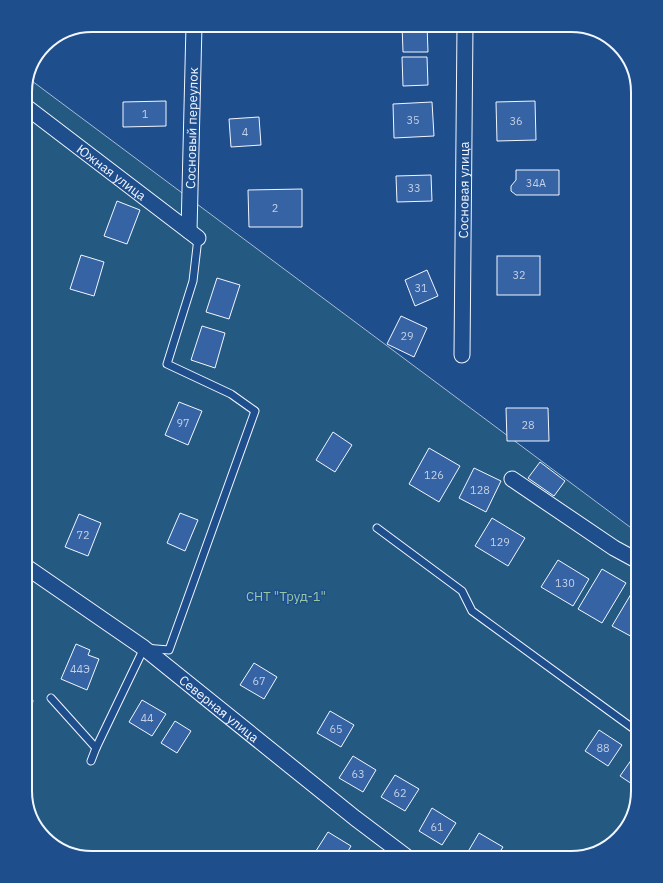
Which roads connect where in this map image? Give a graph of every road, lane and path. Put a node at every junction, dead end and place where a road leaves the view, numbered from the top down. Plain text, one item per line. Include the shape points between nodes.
1 (194, 32) edge
2 (465, 32) edge
3 (32, 111) edge
4 (194, 235) junction
5 (462, 355) dead end
6 (512, 479) dead end
7 (377, 528) dead end
8 (631, 557) edge
9 (32, 571) edge
10 (144, 648) junction
11 (51, 698) dead end
12 (631, 727) edge
13 (96, 748) junction
14 (91, 761) dead end
15 (399, 851) edge

1 - 4 street, Сосновый переулок
2 - 5 street, Сосновая улица
3 - 4 street, Южная улица
4 - 10 lane via 193,281 167,364 231,394 255,410 169,650
6 - 8 street
7 - 12 lane via 462,591 472,611
9 - 10 street, Северная улица
10 - 13 lane
10 - 15 street, Северная улица
11 - 13 lane
13 - 14 lane

